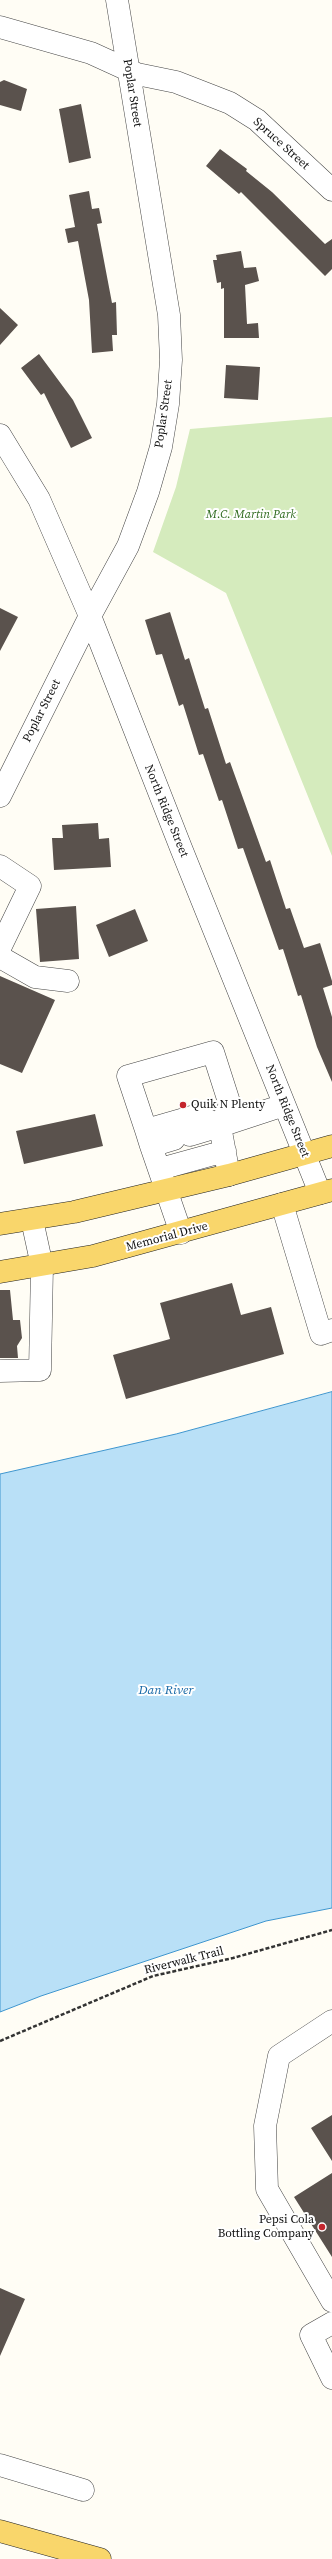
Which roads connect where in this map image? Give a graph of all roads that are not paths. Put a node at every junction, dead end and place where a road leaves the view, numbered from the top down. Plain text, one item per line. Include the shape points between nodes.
1 (118, 0) edge
2 (0, 27) edge
3 (128, 70) junction
4 (332, 190) edge
5 (0, 435) edge
6 (90, 616) junction
7 (0, 796) edge
8 (0, 866) edge
9 (0, 948) edge
10 (0, 957) edge
11 (68, 981) dead end
12 (284, 1105) junction
13 (220, 1126) junction
14 (148, 1138) junction
15 (332, 1146) edge
16 (225, 1151) junction
17 (304, 1155) junction
18 (160, 1169) junction
19 (230, 1175) junction
20 (168, 1190) junction
21 (326, 1191) edge
22 (282, 1204) junction
23 (32, 1220) junction
24 (0, 1224) edge
25 (181, 1233) junction
26 (42, 1266) junction
27 (0, 1272) edge
28 (304, 1280) junction
29 (332, 1314) edge
30 (332, 1330) edge
31 (0, 1371) edge
32 (332, 2021) edge
33 (332, 2301) edge
34 (332, 2323) edge
35 (332, 2378) edge
36 (0, 2465) edge
37 (83, 2490) dead end
38 (0, 2531) edge
39 (100, 2559) edge

1 - 3 street, Poplar Street
2 - 3 street, Spruce Street via 91,53
3 - 4 street, Spruce Street via 194,88 230,103 257,120
3 - 6 street, Poplar Street via 169,315 171,360 168,404 161,447 128,546
5 - 6 street, North Ridge Street via 39,499
6 - 7 street, Poplar Street
6 - 12 street, North Ridge Street
8 - 9 street via 30,886
10 - 11 street via 36,977
12 - 13 street
12 - 17 street, North Ridge Street
13 - 14 street via 182,1137
13 - 14 street via 198,1115
13 - 14 street via 230,1105 213,1052 128,1076
13 - 16 street
14 - 18 street
15 - 17 main road
16 - 18 street
16 - 19 street
17 - 19 main road
17 - 21 street, North Ridge Street
18 - 20 street
19 - 20 main road
20 - 23 main road
20 - 25 street
21 - 22 main road, Memorial Drive
22 - 25 main road, Memorial Drive
22 - 28 street
23 - 24 main road
23 - 26 street
25 - 26 main road, Memorial Drive via 93,1256
26 - 27 main road, Memorial Drive
26 - 31 street via 40,1370
28 - 29 street
28 - 30 street via 321,1334
32 - 33 street via 279,2056 266,2126 267,2189
34 - 35 street via 311,2335
36 - 37 street
38 - 39 main road

